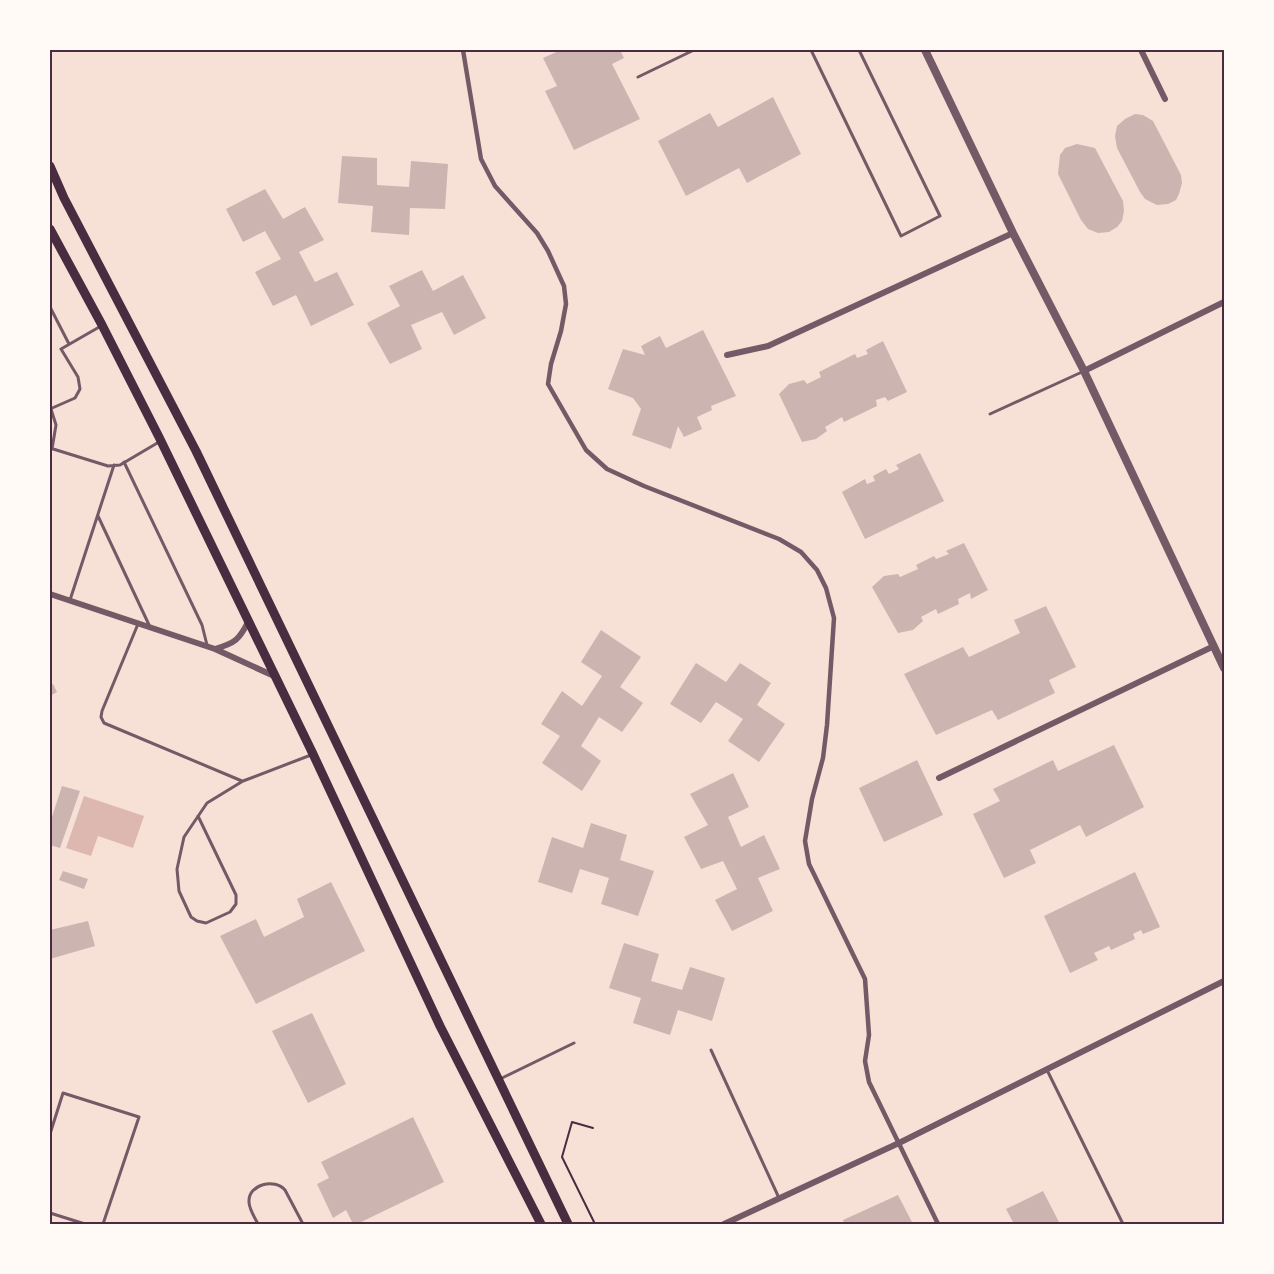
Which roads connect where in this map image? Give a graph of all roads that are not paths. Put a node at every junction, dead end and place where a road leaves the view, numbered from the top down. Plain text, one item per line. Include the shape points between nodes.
1 (463, 50) edge
2 (694, 50) edge
3 (811, 50) edge
4 (859, 50) edge
5 (925, 50) edge
6 (1141, 50) edge
7 (638, 77) dead end
8 (1165, 99) dead end
9 (50, 166) edge
10 (53, 182) edge
11 (50, 229) edge
12 (1013, 233) junction
13 (1224, 302) edge
14 (50, 307) edge
15 (102, 325) junction
16 (69, 344) junction
17 (727, 355) dead end
18 (1084, 371) junction
19 (50, 409) edge
20 (990, 414) dead end
21 (160, 441) junction
22 (51, 448) edge
23 (124, 462) junction
24 (114, 465) junction
25 (98, 516) junction
26 (50, 594) edge
27 (70, 601) junction
28 (248, 622) junction
29 (138, 624) junction
30 (151, 629) junction
31 (1214, 646) junction
32 (207, 647) junction
33 (215, 649) junction
34 (1224, 668) edge
35 (274, 676) junction
36 (313, 754) junction
37 (939, 778) dead end
38 (243, 781) junction
39 (198, 816) junction
40 (1224, 981) edge
41 (574, 1043) dead end
42 (711, 1050) dead end
43 (1047, 1070) junction
44 (499, 1080) junction
45 (50, 1134) edge
46 (899, 1143) junction
47 (779, 1199) junction
48 (50, 1213) edge
49 (85, 1224) edge
50 (103, 1224) edge
51 (258, 1224) edge
52 (303, 1224) edge
53 (541, 1224) edge
54 (567, 1224) edge
55 (724, 1224) edge
56 (938, 1224) edge
57 (1123, 1224) edge

1 - 46 street via 481,159 495,186 537,233 564,286 566,304 549,384 586,450 607,469 626,478 779,539 801,552 826,588 834,618 827,725 805,841 809,864 865,979 869,1035 865,1061 869,1082
2 - 7 lane
3 - 4 lane via 902,236 940,216
5 - 12 street
6 - 8 street
9 - 10 main road
10 - 44 main road via 196,451
11 - 15 main road
12 - 17 street via 768,346
12 - 18 street
13 - 18 street
14 - 16 lane
15 - 16 lane
15 - 21 main road
16 - 19 lane via 61,349 78,377 80,389 75,398
18 - 20 lane
18 - 31 street
19 - 22 lane via 56,425
21 - 23 lane
21 - 28 main road
22 - 24 lane via 91,462
23 - 24 lane
23 - 32 lane via 202,625
24 - 25 lane
25 - 27 lane
25 - 30 lane
26 - 27 street
27 - 29 street
28 - 33 street via 241,636
28 - 35 main road
29 - 30 street
29 - 38 lane via 102,711 104,723
30 - 32 street
31 - 34 street
31 - 37 street
32 - 33 street
33 - 35 street
35 - 36 main road
36 - 38 lane
36 - 53 main road via 440,1026
38 - 39 lane via 207,803
39 - 39 lane via 184,837 177,869 179,891 191,916 206,923 230,912 236,895
40 - 43 street
41 - 44 lane
42 - 47 lane
43 - 46 street
43 - 57 lane
44 - 54 main road
45 - 50 lane via 63,1093 139,1117
46 - 47 street
46 - 56 street
47 - 55 street
48 - 49 lane
51 - 52 lane via 249,1198 263,1184 273,1183 285,1190

